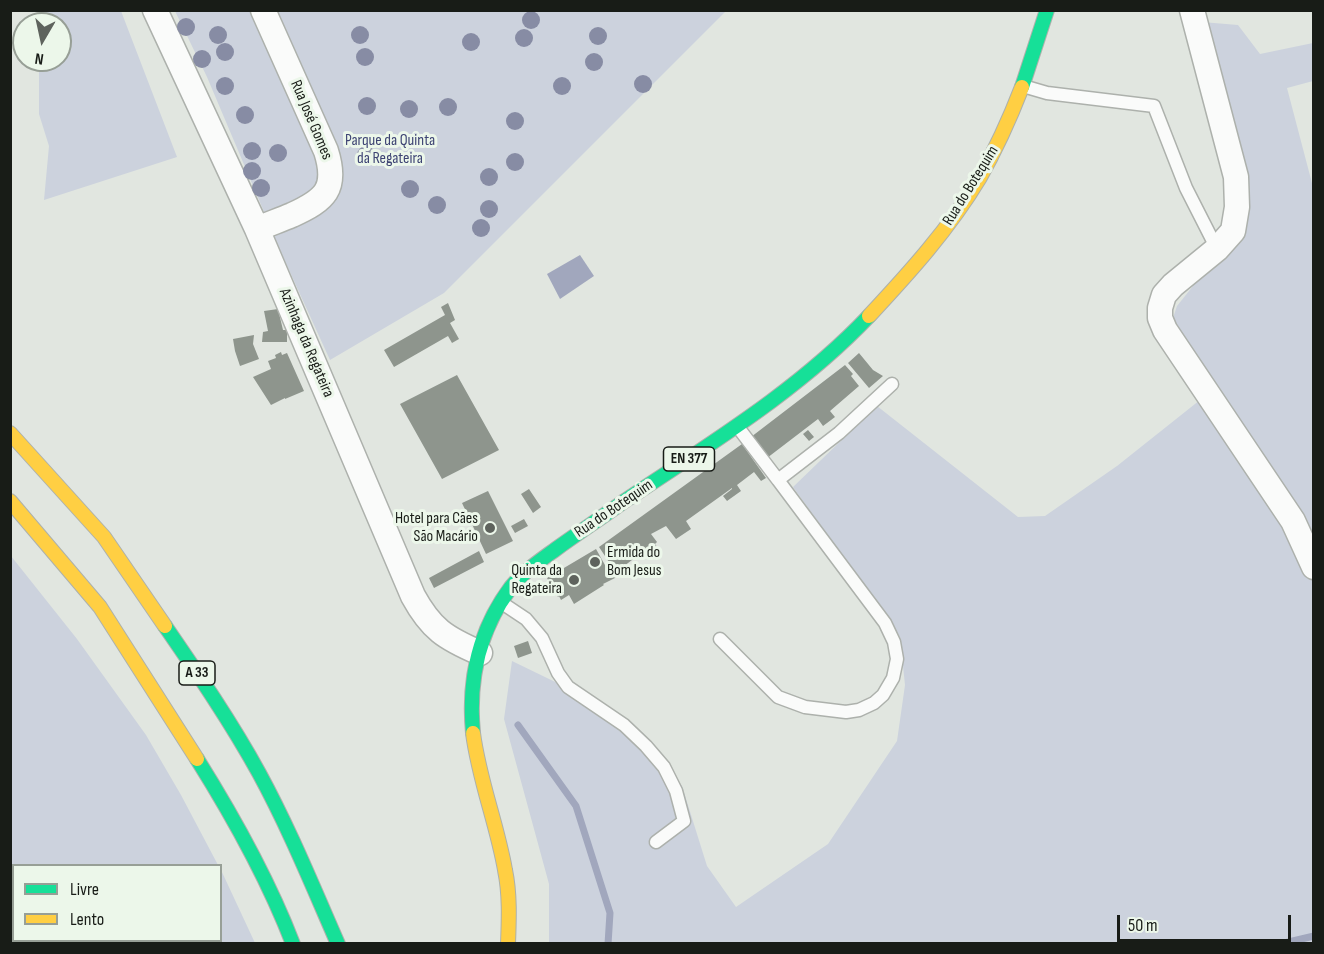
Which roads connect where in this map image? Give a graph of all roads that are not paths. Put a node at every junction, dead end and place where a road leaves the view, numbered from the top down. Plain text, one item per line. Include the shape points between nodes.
1 (155, 10) edge
2 (263, 10) edge
3 (1047, 10) edge
4 (1192, 10) edge
5 (1023, 86) junction
6 (257, 229) junction
7 (1216, 249) junction
8 (892, 384) dead end
9 (736, 425) junction
10 (10, 433) edge
11 (778, 480) junction
12 (10, 501) edge
13 (1314, 567) edge
14 (501, 602) junction
15 (720, 639) dead end
16 (480, 653) junction
17 (656, 842) dead end
18 (292, 944) edge
19 (338, 944) edge
20 (508, 944) edge

1 - 6 street, Azinhaga da Regateira
2 - 6 street, Rua José Gomes via 331,166 330,184 323,197 312,206
3 - 5 main road, Rua do Botequim / EN 377
4 - 7 street via 1236,177 1233,231
5 - 7 lane via 1047,93 1154,106 1186,188
5 - 9 main road, Rua do Botequim / EN 377 via 983,171 933,243 840,346
6 - 16 street, Azinhaga da Regateira via 412,596 437,630
7 - 13 street via 1164,295 1160,318 1293,521
8 - 11 lane via 839,433
9 - 11 lane
9 - 14 main road, Rua do Botequim / EN 377 via 544,558 525,573
10 - 19 main road, A 33 via 104,537 212,695 259,774
11 - 15 lane via 885,623 897,659 893,678 883,695 859,710 805,707 778,697
12 - 18 main road, A 33 via 100,607 187,742 243,837
14 - 16 main road, Rua do Botequim / EN 377
14 - 17 lane via 526,619 542,638 568,687 624,725 663,767 676,791 684,821
16 - 20 main road, Rua do Botequim / EN 377 via 473,680 471,720 508,887

